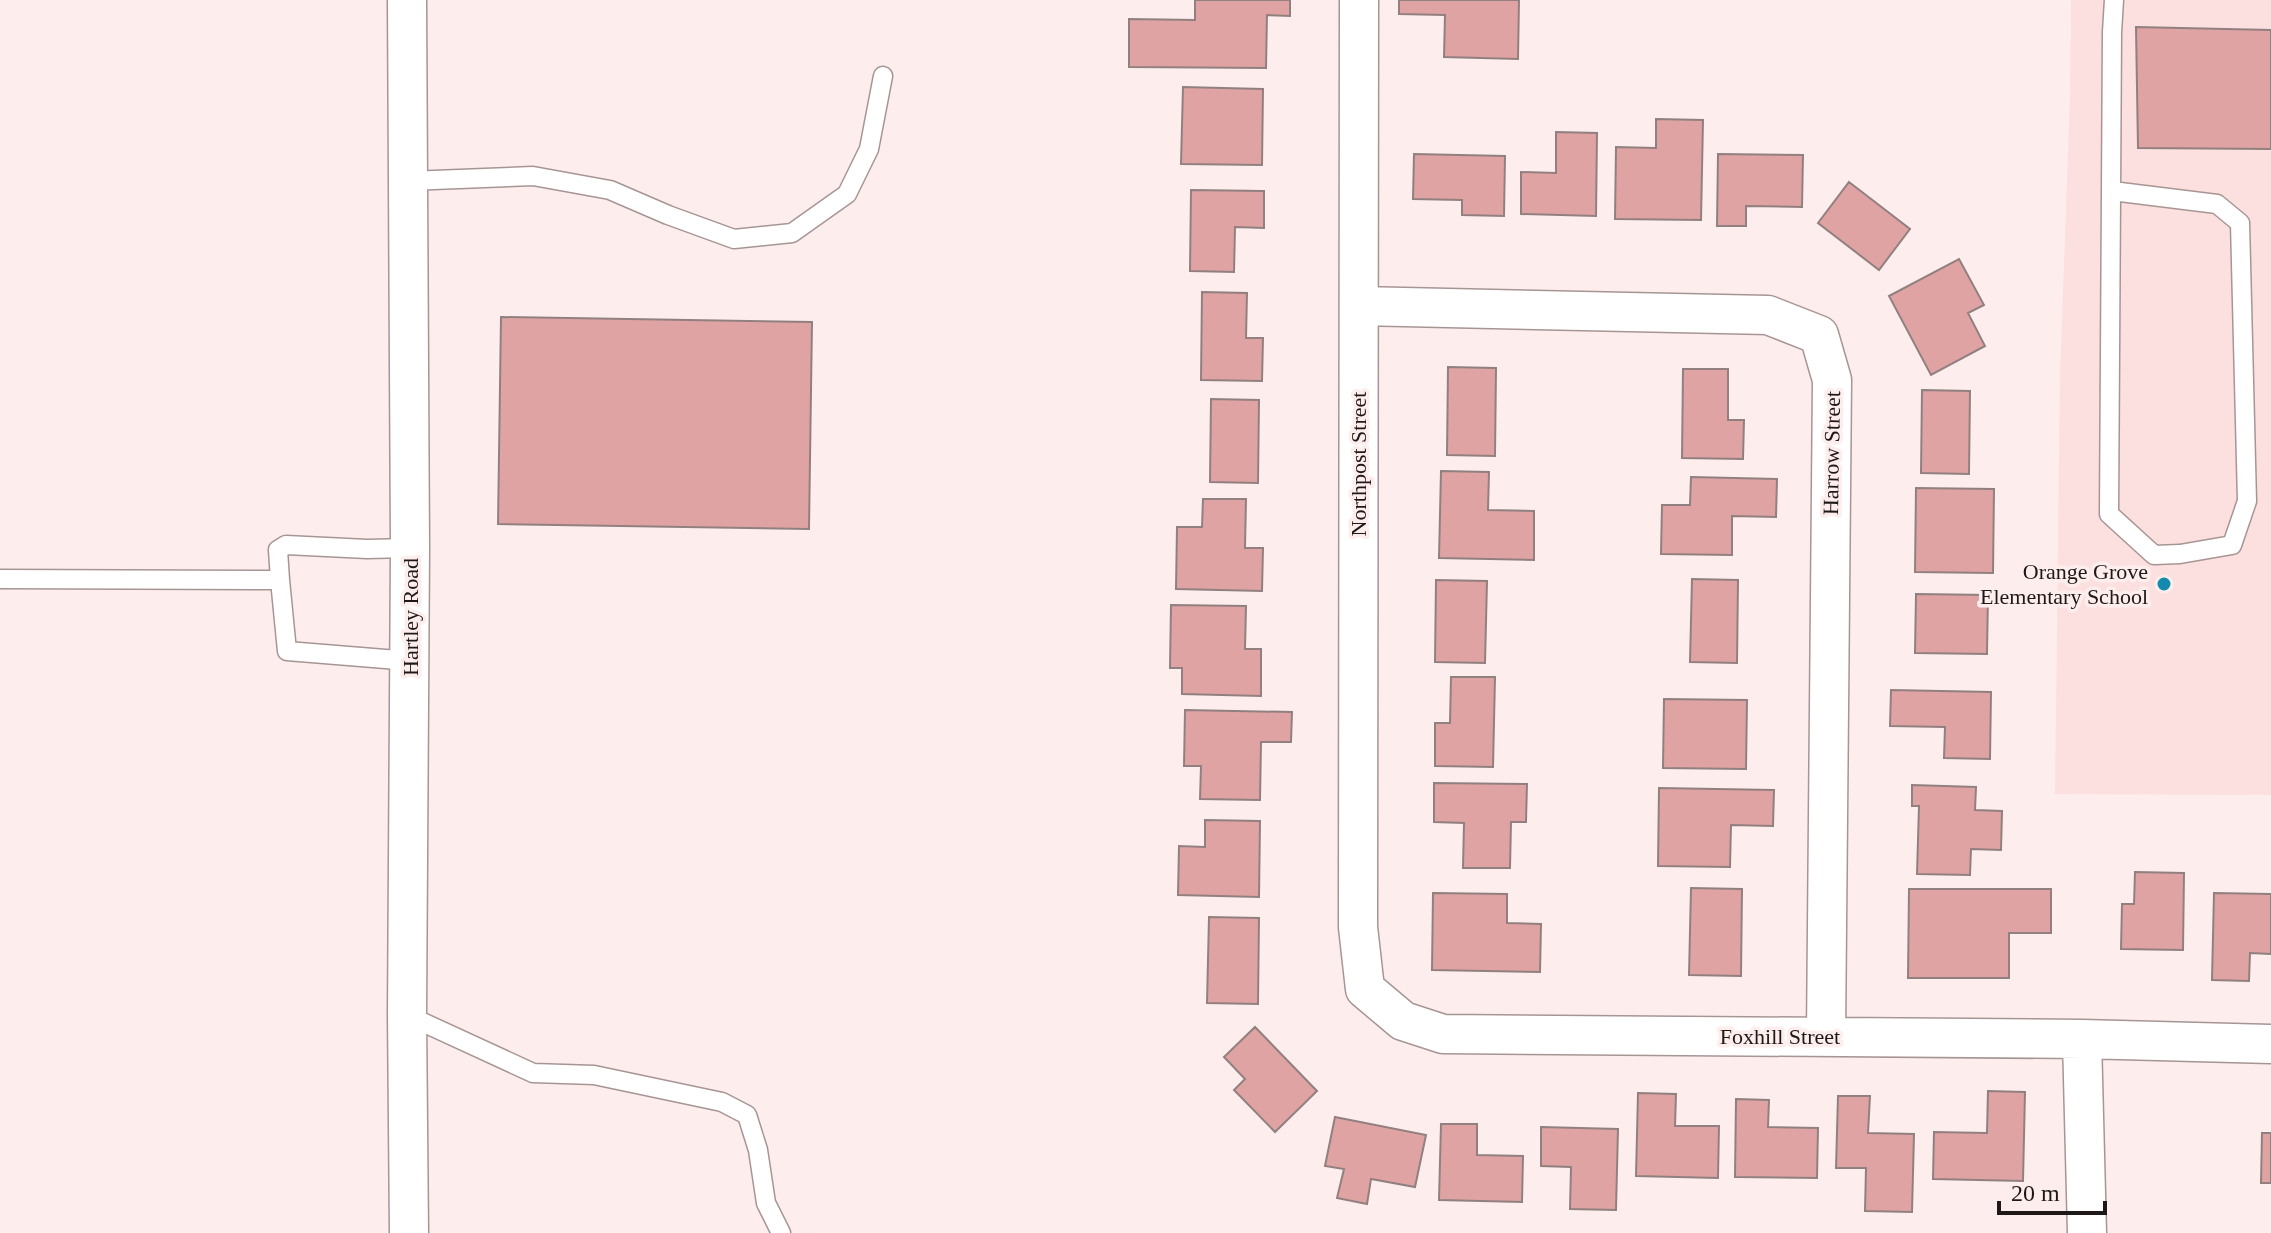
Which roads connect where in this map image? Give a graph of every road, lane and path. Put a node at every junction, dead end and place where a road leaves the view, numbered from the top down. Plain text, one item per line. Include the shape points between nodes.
1 (407, 0) edge
2 (1359, 0) edge
3 (2114, 0) edge
4 (883, 76) dead end
5 (408, 181) junction
6 (2112, 191) junction
7 (1359, 306) junction
8 (410, 548) junction
9 (0, 579) edge
10 (280, 580) junction
11 (410, 661) junction
12 (1358, 927) joint
13 (407, 1015) junction
14 (1826, 1036) junction
15 (2082, 1039) junction
16 (2271, 1044) edge
17 (409, 1233) edge
18 (781, 1233) edge
19 (2087, 1233) edge

1 - 5 street, Hartley Road
2 - 7 street, Northpost Street
3 - 6 lane
4 - 5 lane via 869,149 847,194 792,233 734,239 610,190 533,176
5 - 8 street, Hartley Road
6 - 6 lane via 2109,514 2154,555 2232,545 2247,501 2240,223 2217,204
7 - 12 street, Northpost Street
7 - 14 street, Harrow Street via 1768,315 1819,335 1832,380
8 - 10 lane via 286,545 278,550
8 - 11 street, Hartley Road
9 - 10 lane
10 - 11 lane via 287,651
11 - 13 street, Hartley Road
12 - 14 street, Foxhill Street via 1365,989 1403,1021 1443,1034
13 - 17 street, Hartley Road
13 - 18 lane via 533,1073 594,1075 722,1102 747,1115 766,1203
14 - 15 street, Foxhill Street
15 - 16 street, Foxhill Street
15 - 19 street

